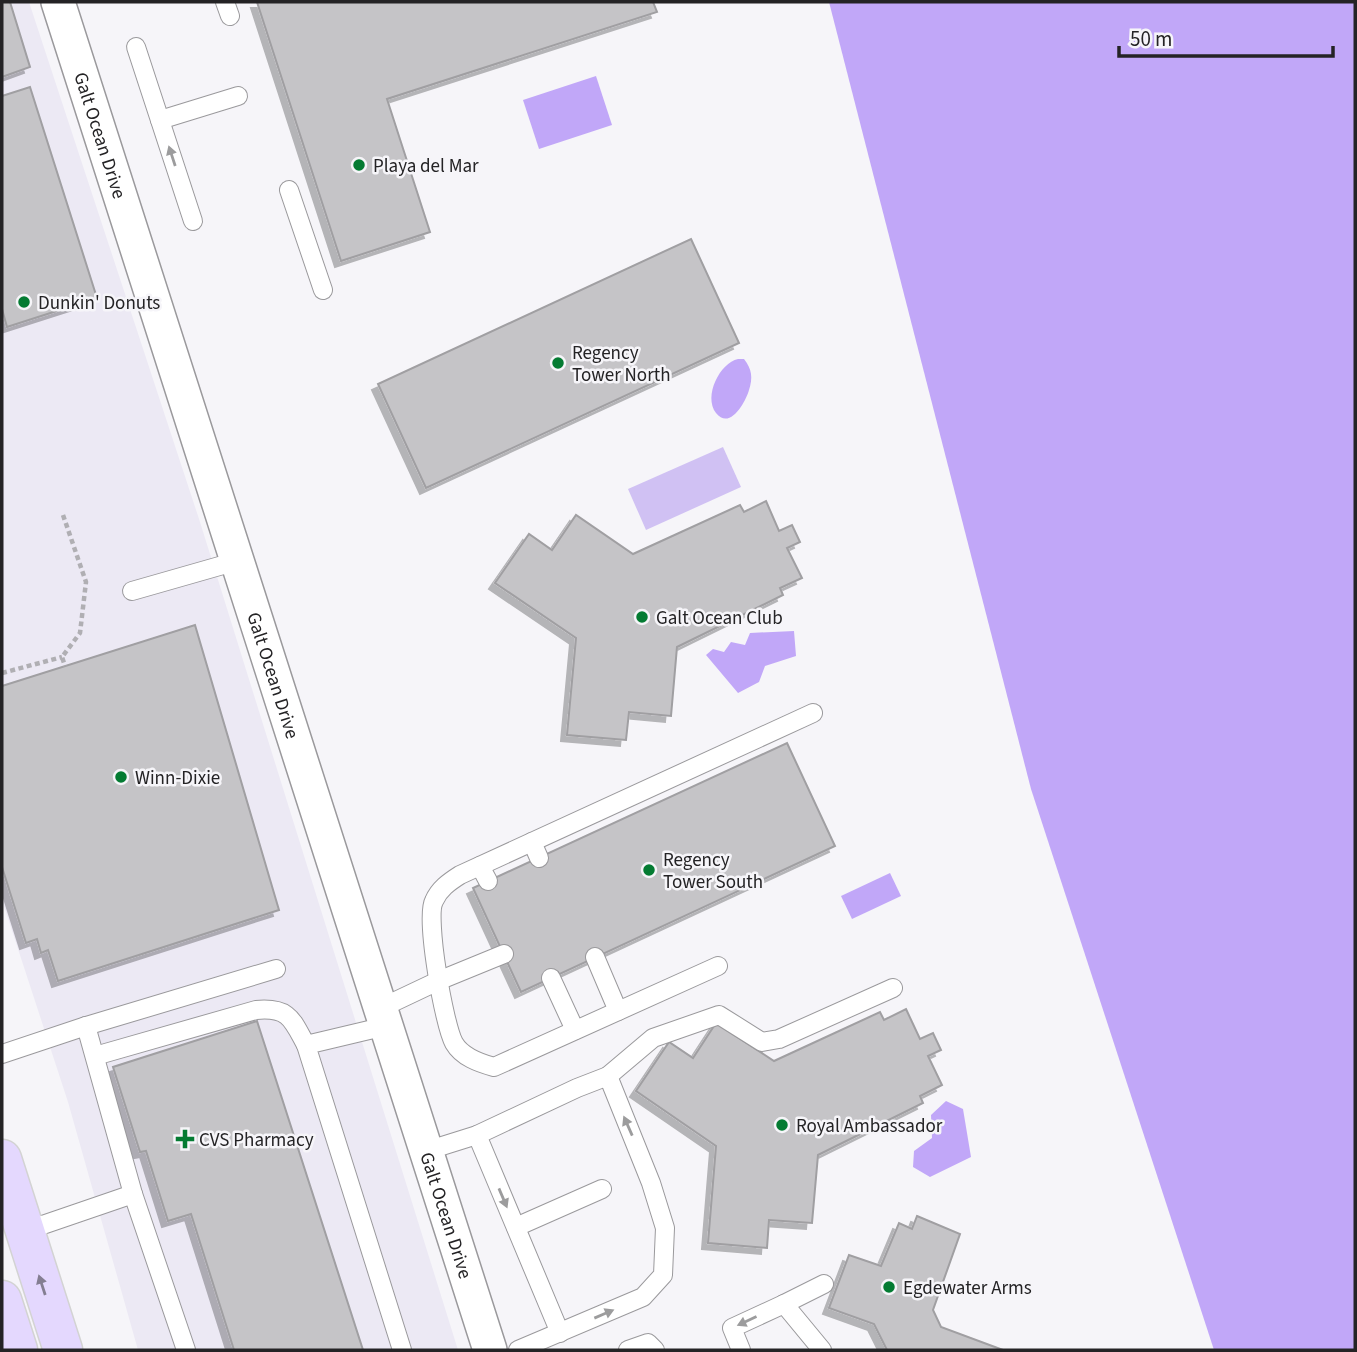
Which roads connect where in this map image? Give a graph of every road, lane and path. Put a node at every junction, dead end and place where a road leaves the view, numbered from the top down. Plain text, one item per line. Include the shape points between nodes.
1 (58, 2) edge
2 (136, 47) dead end
3 (238, 96) dead end
4 (160, 120) junction
5 (289, 190) dead end
6 (193, 221) dead end
7 (323, 290) dead end
8 (63, 514) dead end
9 (237, 561) junction
10 (132, 592) dead end
11 (62, 657) junction
12 (65, 666) dead end
13 (2, 673) edge
14 (813, 713) dead end
15 (504, 954) dead end
16 (595, 957) dead end
17 (718, 966) dead end
18 (276, 969) dead end
19 (551, 978) dead end
20 (438, 981) junction
21 (893, 988) dead end
22 (618, 1011) junction
23 (383, 1017) junction
24 (86, 1026) junction
25 (575, 1030) junction
26 (306, 1045) junction
27 (2, 1054) edge
28 (95, 1056) junction
29 (608, 1076) junction
30 (477, 1135) junction
31 (426, 1151) junction
32 (2, 1159) edge
33 (603, 1189) dead end
34 (134, 1194) junction
35 (516, 1227) junction
36 (25, 1231) junction
37 (824, 1284) dead end
38 (784, 1304) junction
39 (561, 1333) junction
40 (63, 1350) edge
41 (186, 1350) edge
42 (402, 1350) edge
43 (490, 1350) edge
44 (519, 1350) edge
45 (628, 1350) edge
46 (655, 1350) edge
47 (741, 1350) edge
48 (822, 1350) edge

1 - 9 street, Galt Ocean Drive
2 - 4 lane
3 - 4 lane
6 -> 4 lane
5 - 7 lane
8 - 11 path via 86,582 80,633
9 - 10 lane
9 - 23 street, Galt Ocean Drive
11 - 12 path
11 - 13 path
14 - 20 lane via 535,850 484,873 460,875 442,888 432,903
15 - 20 lane
16 - 22 lane
17 - 22 lane
18 - 24 lane
19 - 25 lane
20 - 23 lane
20 - 25 lane via 454,1043 474,1062 494,1067
21 - 29 lane via 779,1039 762,1041 719,1015 653,1038
22 - 25 lane
23 - 26 lane
23 - 31 street, Galt Ocean Drive
24 - 27 lane
24 - 28 lane
26 - 28 lane via 291,1019 273,1008
26 - 42 lane
28 - 34 lane
29 - 30 lane
39 -> 29 lane via 643,1297 663,1275 665,1228
30 - 31 lane
30 -> 35 lane
31 - 43 street, Galt Ocean Drive
32 - 36 main road
33 - 35 lane
34 - 36 lane
34 - 41 lane
35 - 39 lane
40 -> 36 main road
37 - 38 lane
38 -> 47 lane via 732,1328
38 - 48 lane
39 - 44 lane
45 - 46 lane via 648,1343

